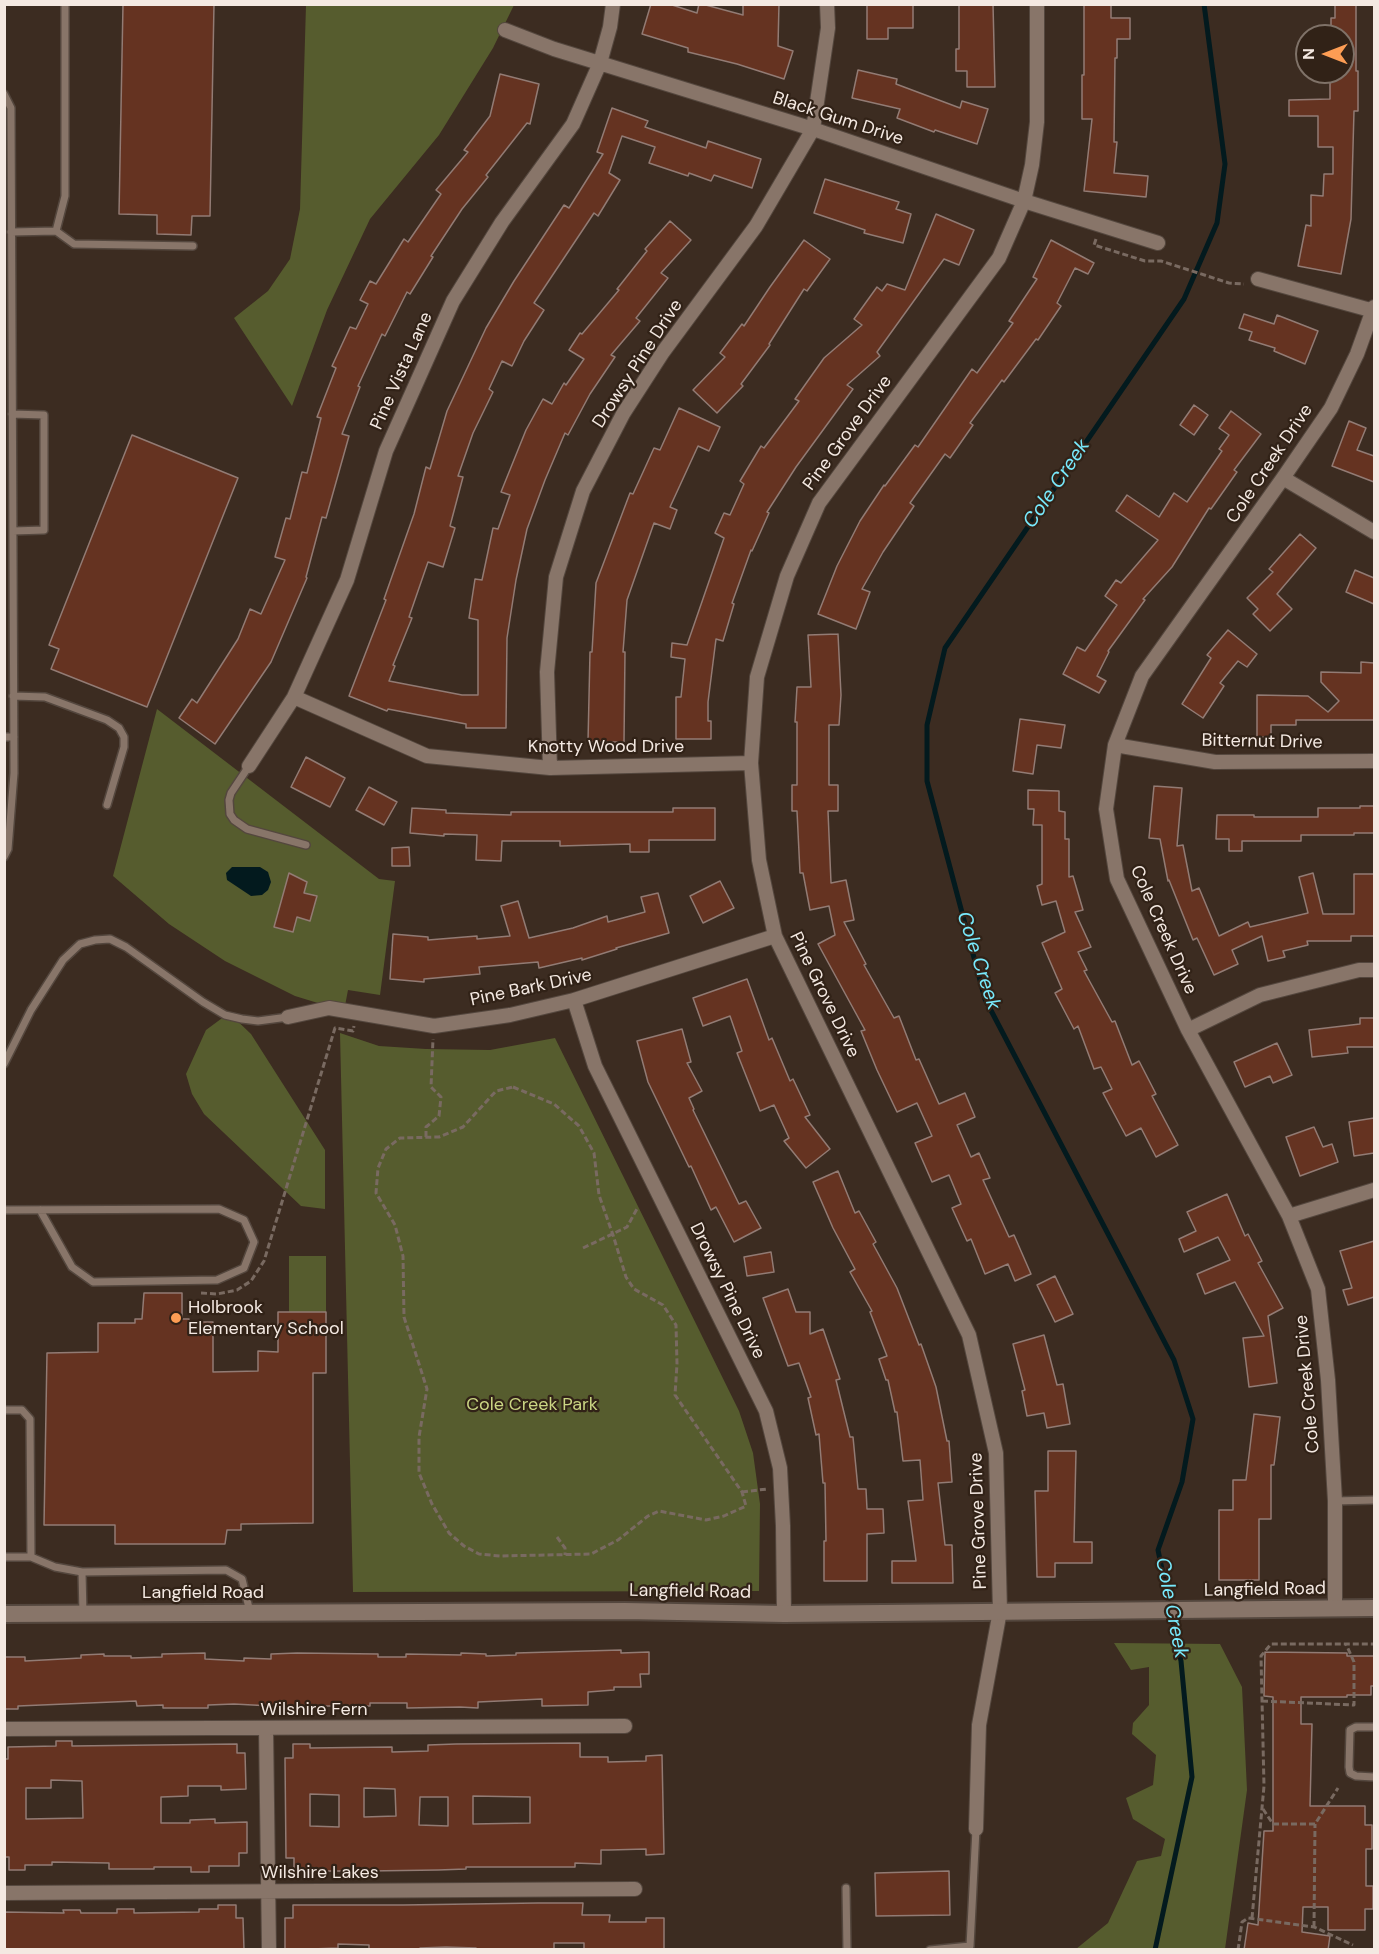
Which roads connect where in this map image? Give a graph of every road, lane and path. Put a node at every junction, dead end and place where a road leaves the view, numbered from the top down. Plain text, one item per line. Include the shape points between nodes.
1 (66, 4) edge
2 (613, 4) edge
3 (827, 4) edge
4 (1037, 4) edge
5 (506, 30) dead end
6 (600, 63) junction
7 (4, 94) edge
8 (813, 129) junction
9 (1024, 201) junction
10 (1101, 226) junction
11 (56, 231) junction
12 (11, 232) junction
13 (1158, 243) dead end
14 (193, 246) dead end
15 (1258, 279) dead end
16 (1229, 283) dead end
17 (1374, 310) edge
18 (12, 414) junction
19 (1283, 478) junction
20 (10, 526) edge
21 (1374, 532) edge
22 (4, 585) edge
23 (13, 585) junction
24 (13, 696) junction
25 (294, 697) junction
26 (4, 737) edge
27 (14, 737) junction
28 (1115, 745) junction
29 (1374, 761) edge
30 (751, 763) junction
31 (249, 766) joint
32 (550, 768) junction
33 (107, 805) dead end
34 (306, 845) dead end
35 (4, 857) edge
36 (775, 936) junction
37 (1374, 970) edge
38 (574, 1000) junction
39 (356, 1013) junction
40 (288, 1017) joint
41 (434, 1026) junction
42 (1188, 1030) junction
43 (4, 1064) edge
44 (426, 1137) junction
45 (1374, 1190) edge
46 (638, 1207) dead end
47 (4, 1210) edge
48 (40, 1210) junction
49 (1289, 1216) junction
50 (613, 1235) junction
51 (583, 1248) dead end
52 (194, 1293) dead end
53 (4, 1410) edge
54 (781, 1488) junction
55 (742, 1492) junction
56 (1335, 1500) junction
57 (1374, 1500) edge
58 (557, 1537) dead end
59 (566, 1555) junction
60 (4, 1557) edge
61 (32, 1557) junction
62 (82, 1572) junction
63 (1335, 1608) junction
64 (1374, 1608) edge
65 (1000, 1611) junction
66 (250, 1613) junction
67 (4, 1614) edge
68 (83, 1614) junction
69 (784, 1614) junction
70 (1346, 1644) junction
71 (1374, 1644) edge
72 (1262, 1701) junction
73 (625, 1726) dead end
74 (1374, 1727) edge
75 (266, 1728) junction
76 (4, 1730) edge
77 (1374, 1777) edge
78 (1338, 1788) dead end
79 (1262, 1808) junction
80 (1315, 1824) junction
81 (976, 1829) joint
82 (846, 1888) dead end
83 (635, 1889) dead end
84 (269, 1891) junction
85 (4, 1893) edge
86 (1252, 1918) junction
87 (1314, 1927) junction
88 (1353, 1946) dead end
89 (970, 1948) edge
90 (269, 1950) edge
91 (847, 1950) edge
92 (930, 1950) edge
93 (1238, 1950) edge

1 - 11 lane via 65,196
2 - 6 street, Pine Vista Lane
3 - 8 street, Drowsy Pine Drive via 828,28
4 - 9 street, Pine Grove Drive via 1037,122
5 - 6 street, Black Gum Drive
6 - 8 street, Black Gum Drive
6 - 25 street, Pine Vista Lane via 573,124 502,222 453,301 386,451 347,580
7 - 12 lane via 11,108
8 - 9 street, Black Gum Drive
8 - 32 street, Drowsy Pine Drive via 756,226 663,352 623,414 583,491 556,577 547,672
9 - 10 street, Black Gum Drive
9 - 30 street, Pine Grove Drive via 999,258 819,502 787,576 757,677
10 - 13 street, Black Gum Drive
10 - 16 path via 1094,244
11 - 12 lane
11 - 14 lane via 74,244
12 - 18 lane
15 - 17 street
17 - 19 street, Cole Creek Drive via 1330,408
18 - 20 lane
18 - 20 lane via 44,415 44,530
19 - 21 street
19 - 28 street, Cole Creek Drive via 1142,676
20 - 23 lane
22 - 23 lane
23 - 24 lane
24 - 27 lane
24 - 33 lane via 45,697 119,728 124,747
25 - 31 street, Pine Vista Lane
25 - 32 street, Knotty Wood Drive via 427,756
26 - 27 lane
27 - 35 lane via 9,838
28 - 29 street, Bitternut Drive via 1215,762
28 - 42 street, Cole Creek Drive via 1106,809 1117,879
30 - 32 street, Knotty Wood Drive
30 - 36 street, Pine Grove Drive via 759,860
31 - 34 lane via 229,800 234,820 247,829
36 - 38 street, Pine Bark Drive
36 - 65 street, Pine Grove Drive via 969,1335 996,1453
37 - 42 street via 1359,970 1260,995
38 - 41 street, Pine Bark Drive via 510,1015
38 - 54 street, Drowsy Pine Drive via 595,1066 766,1411
39 - 40 street, Pine Bark Drive via 329,1008
39 - 41 street, Pine Bark Drive
39 - 52 path via 353,1032 335,1028 264,1261 251,1281 237,1290
40 - 43 lane via 258,1020 225,1015 126,947 110,939 95,940 80,944 63,960
41 - 44 path via 431,1087 441,1097 439,1116 426,1127
42 - 49 street, Cole Creek Drive
44 - 50 path via 439,1137 463,1127 496,1091 513,1087 554,1104 579,1126 594,1154 599,1195
44 - 59 path via 400,1138 386,1149 378,1168 376,1193 395,1225 401,1246 404,1317 427,1389 419,1437 419,1473 437,1514 449,1533 464,1546 479,1554 500,1556
45 - 49 street
46 - 50 path via 627,1227
47 - 48 lane
48 - 48 lane via 219,1209 244,1220 254,1242 244,1268 217,1280 93,1282 72,1267
49 - 56 street, Cole Creek Drive via 1318,1289
50 - 51 path
50 - 55 path via 626,1277 634,1289 663,1305 675,1325 675,1395
53 - 61 lane via 22,1410 30,1419
54 - 55 path
54 - 69 street, Drowsy Pine Drive
55 - 59 path via 746,1506 724,1516 706,1520 659,1511 591,1554
56 - 57 lane
56 - 63 street, Cole Creek Drive
58 - 59 path
60 - 61 lane
61 - 62 lane
62 - 66 lane via 226,1570 242,1579
62 - 68 lane
63 - 64 street, Langfield Road
63 - 65 street, Langfield Road
65 - 69 street, Langfield Road
65 - 81 street, Pine Grove Drive via 979,1725
66 - 68 street, Langfield Road
66 - 69 street, Langfield Road
67 - 68 street, Langfield Road
70 - 71 path
70 - 72 path via 1271,1644 1261,1656
70 - 72 path via 1354,1662 1354,1705
72 - 79 path
73 - 75 street, Wilshire Fern
74 - 77 lane via 1350,1730 1349,1767 1356,1776
75 - 76 street, Wilshire Fern
75 - 84 street
78 - 80 path
79 - 80 path via 1273,1824
79 - 86 path
80 - 87 path
81 - 89 lane
82 - 91 lane
83 - 84 street, Wilshire Lakes
84 - 85 street, Wilshire Lakes
84 - 90 street
86 - 87 path
86 - 93 path via 1242,1922
87 - 88 path
89 - 92 lane

